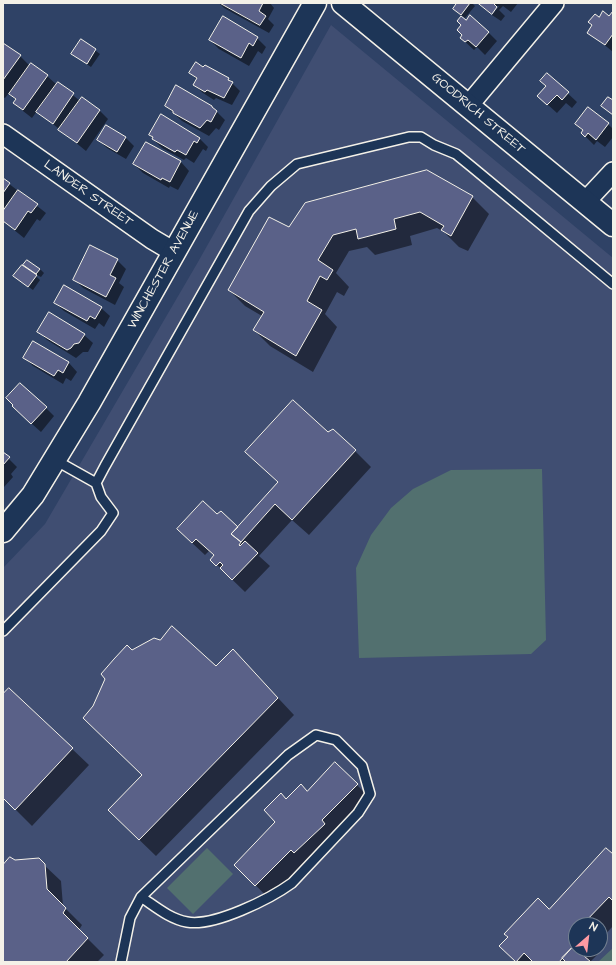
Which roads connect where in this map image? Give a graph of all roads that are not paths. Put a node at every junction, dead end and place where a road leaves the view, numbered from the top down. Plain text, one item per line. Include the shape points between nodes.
1 (315, 3) edge
2 (343, 3) edge
3 (554, 3) edge
4 (468, 106) junction
5 (3, 134) edge
6 (613, 172) edge
7 (585, 202) junction
8 (613, 225) edge
9 (174, 252) junction
10 (613, 284) edge
11 (55, 460) junction
12 (96, 483) junction
13 (4, 527) edge
14 (3, 631) edge
15 (142, 897) junction
16 (121, 962) edge

1 - 9 street, WINCHESTER AVENUE
2 - 4 street, GOODRICH STREET
3 - 4 street
4 - 7 street, GOODRICH STREET
5 - 9 street, LANDER STREET
6 - 7 street
7 - 8 street, GOODRICH STREET
9 - 11 street, WINCHESTER AVENUE
10 - 12 lane via 456,154 421,137 409,136 297,164 271,186 249,211
11 - 12 lane
11 - 13 street, WINCHESTER AVENUE via 33,495
12 - 14 lane via 101,497 113,513 101,531
15 - 15 lane via 288,755 316,735 336,740 362,766 370,794 358,813 292,883 280,892 238,911 199,922 176,918
15 - 16 lane via 130,918

